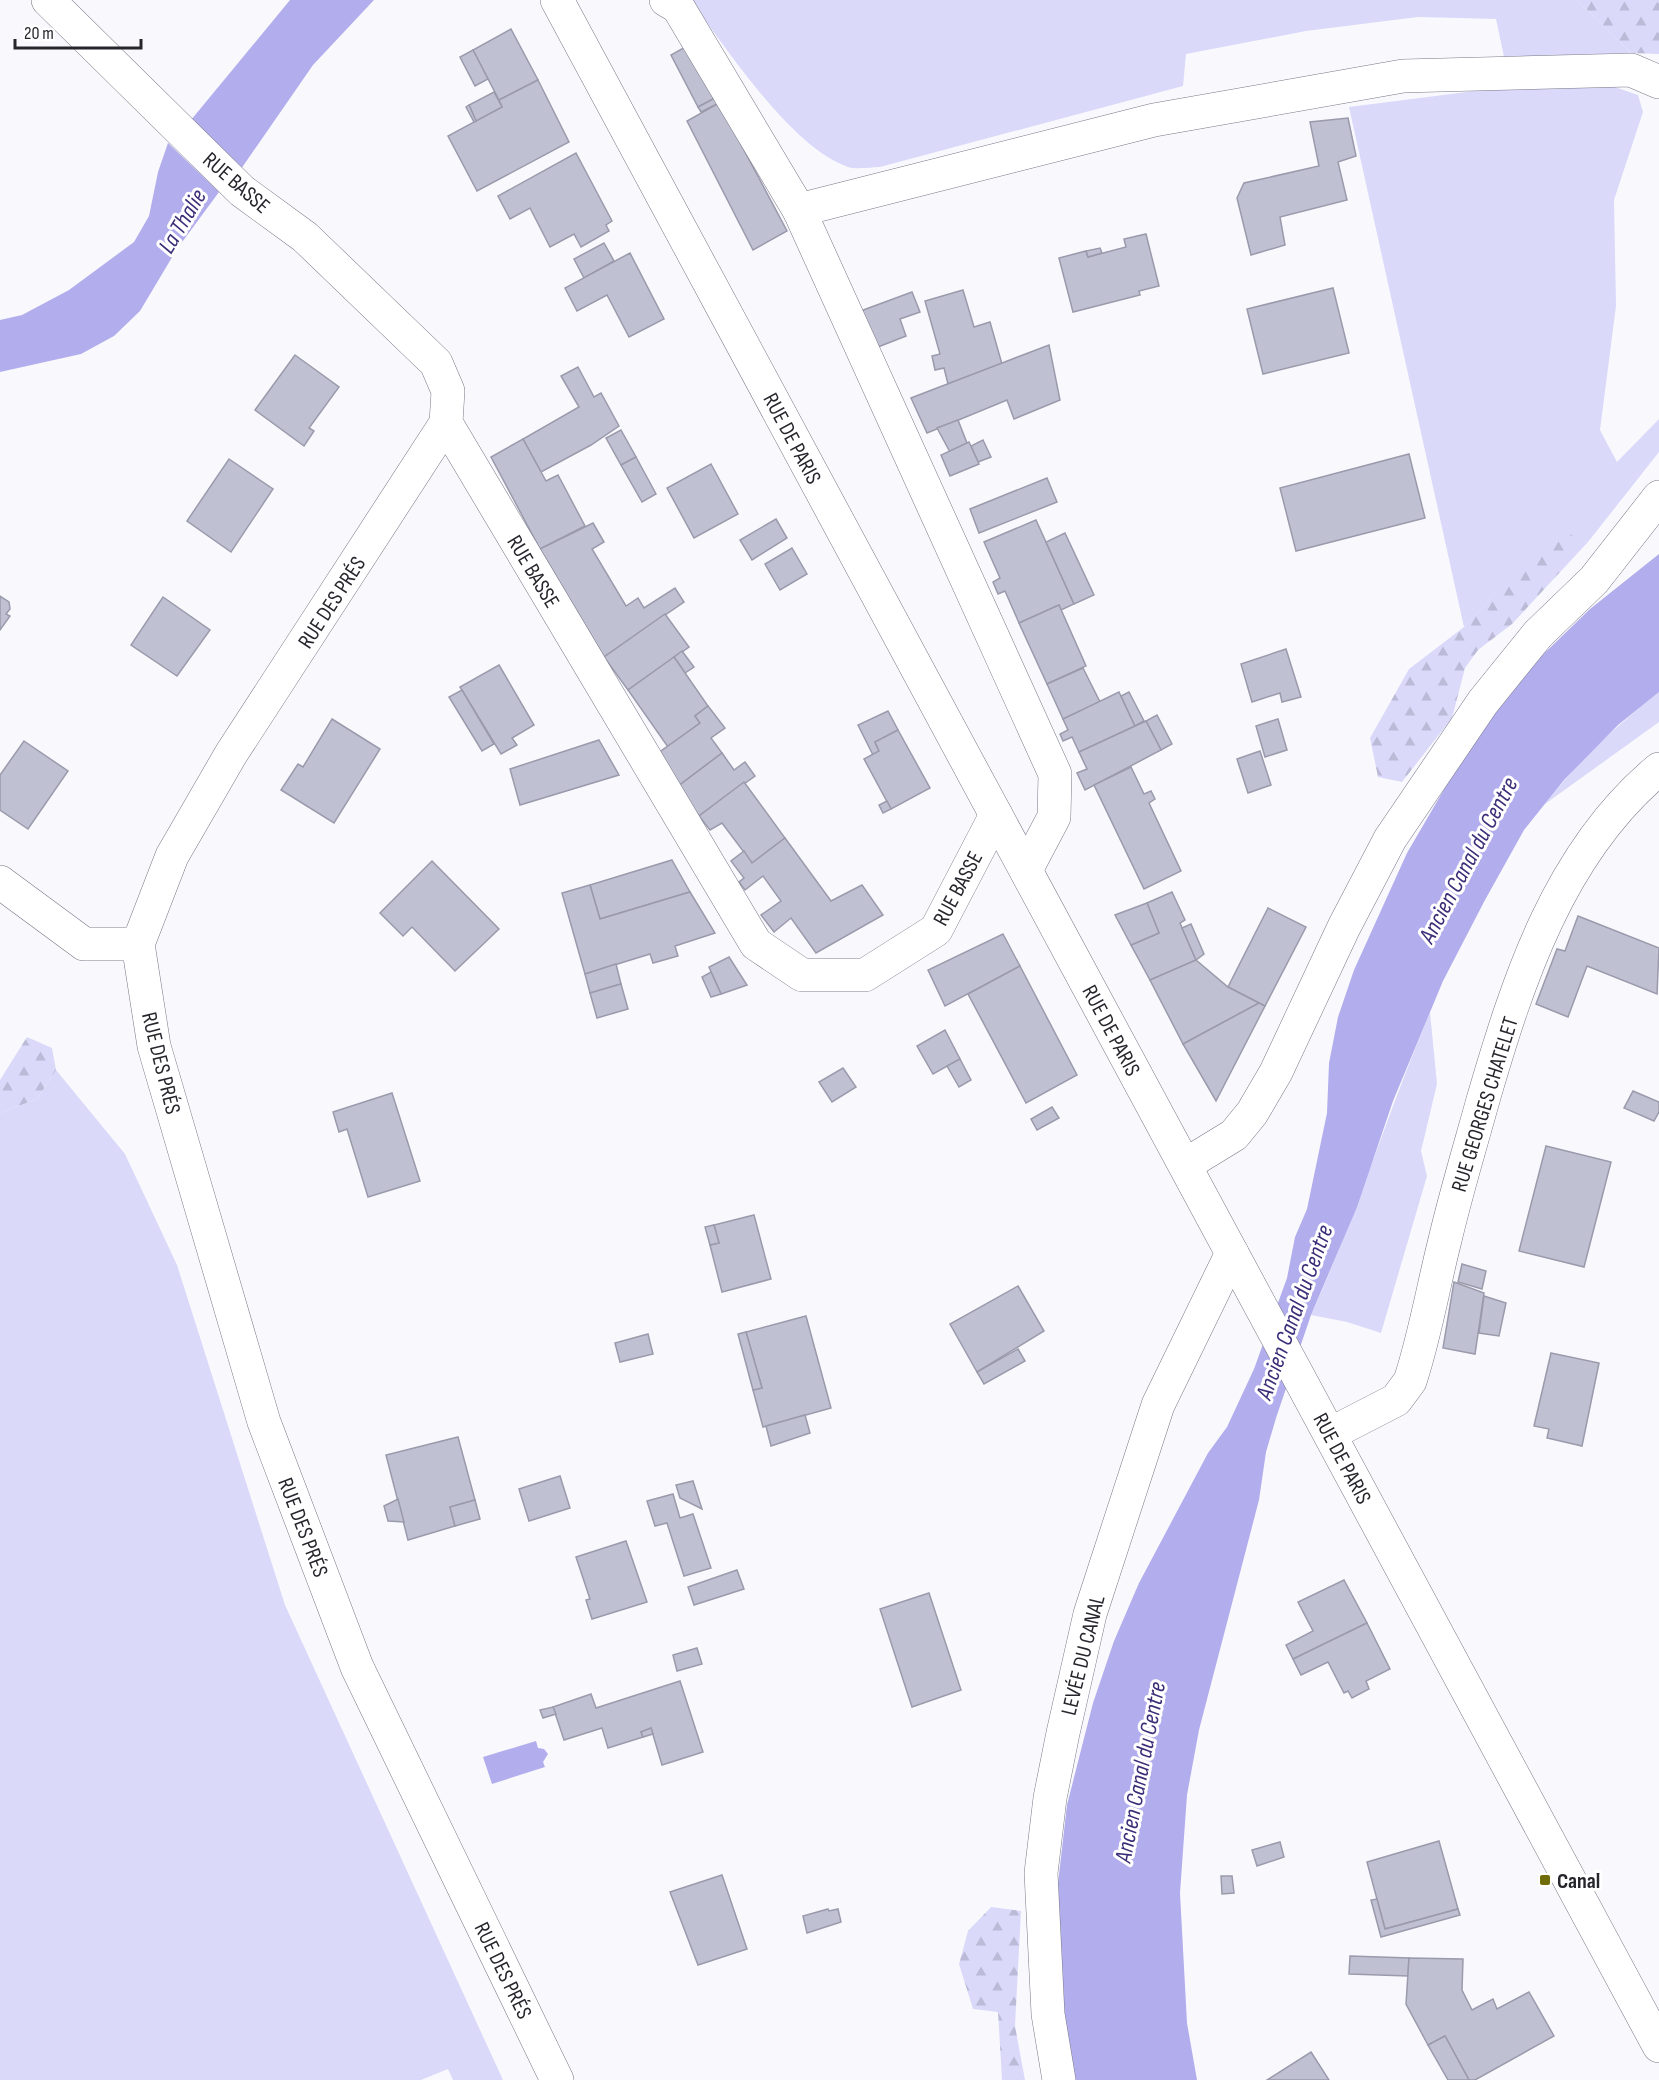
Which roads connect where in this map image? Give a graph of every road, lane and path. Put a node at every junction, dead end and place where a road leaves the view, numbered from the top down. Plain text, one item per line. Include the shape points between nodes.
1 (48, 0) edge
2 (666, 0) edge
3 (562, 2) edge
4 (1659, 82) edge
5 (799, 210) junction
6 (447, 423) junction
7 (1659, 497) edge
8 (1659, 769) edge
9 (996, 815) junction
10 (1026, 870) junction
11 (0, 882) edge
12 (138, 944) junction
13 (1185, 1165) junction
14 (1232, 1253) junction
15 (1327, 1428) junction
16 (1659, 2046) edge
17 (557, 2080) edge
18 (1059, 2080) edge

1 - 6 street, RUE BASSE via 242,191 305,237 436,363 448,391
2 - 5 street via 678,7
3 - 9 street, RUE DE PARIS
4 - 5 street via 1631,70 1403,76 1154,120
5 - 10 street via 1055,774 1054,817
6 - 9 street, RUE BASSE via 756,944 802,975 865,975 936,930
6 - 12 street, RUE DES PRÉS via 231,754 172,856
7 - 13 street via 1594,580 1538,634 1483,702 1390,839 1276,1072 1247,1118 1234,1135
8 - 15 street, RUE GEORGES CHATELET via 1587,846 1541,931 1474,1131 1410,1382 1396,1400
9 - 10 street, RUE DE PARIS
10 - 13 street, RUE DE PARIS
11 - 12 street via 84,944
12 - 17 street, RUE DES PRÉS via 154,1046 264,1422 357,1666
13 - 14 street, RUE DE PARIS
14 - 15 street, RUE DE PARIS
14 - 18 street, LEVÉE DU CANAL via 1158,1405 1090,1614 1063,1733 1041,1874 1048,2014
15 - 16 street, RUE DE PARIS

